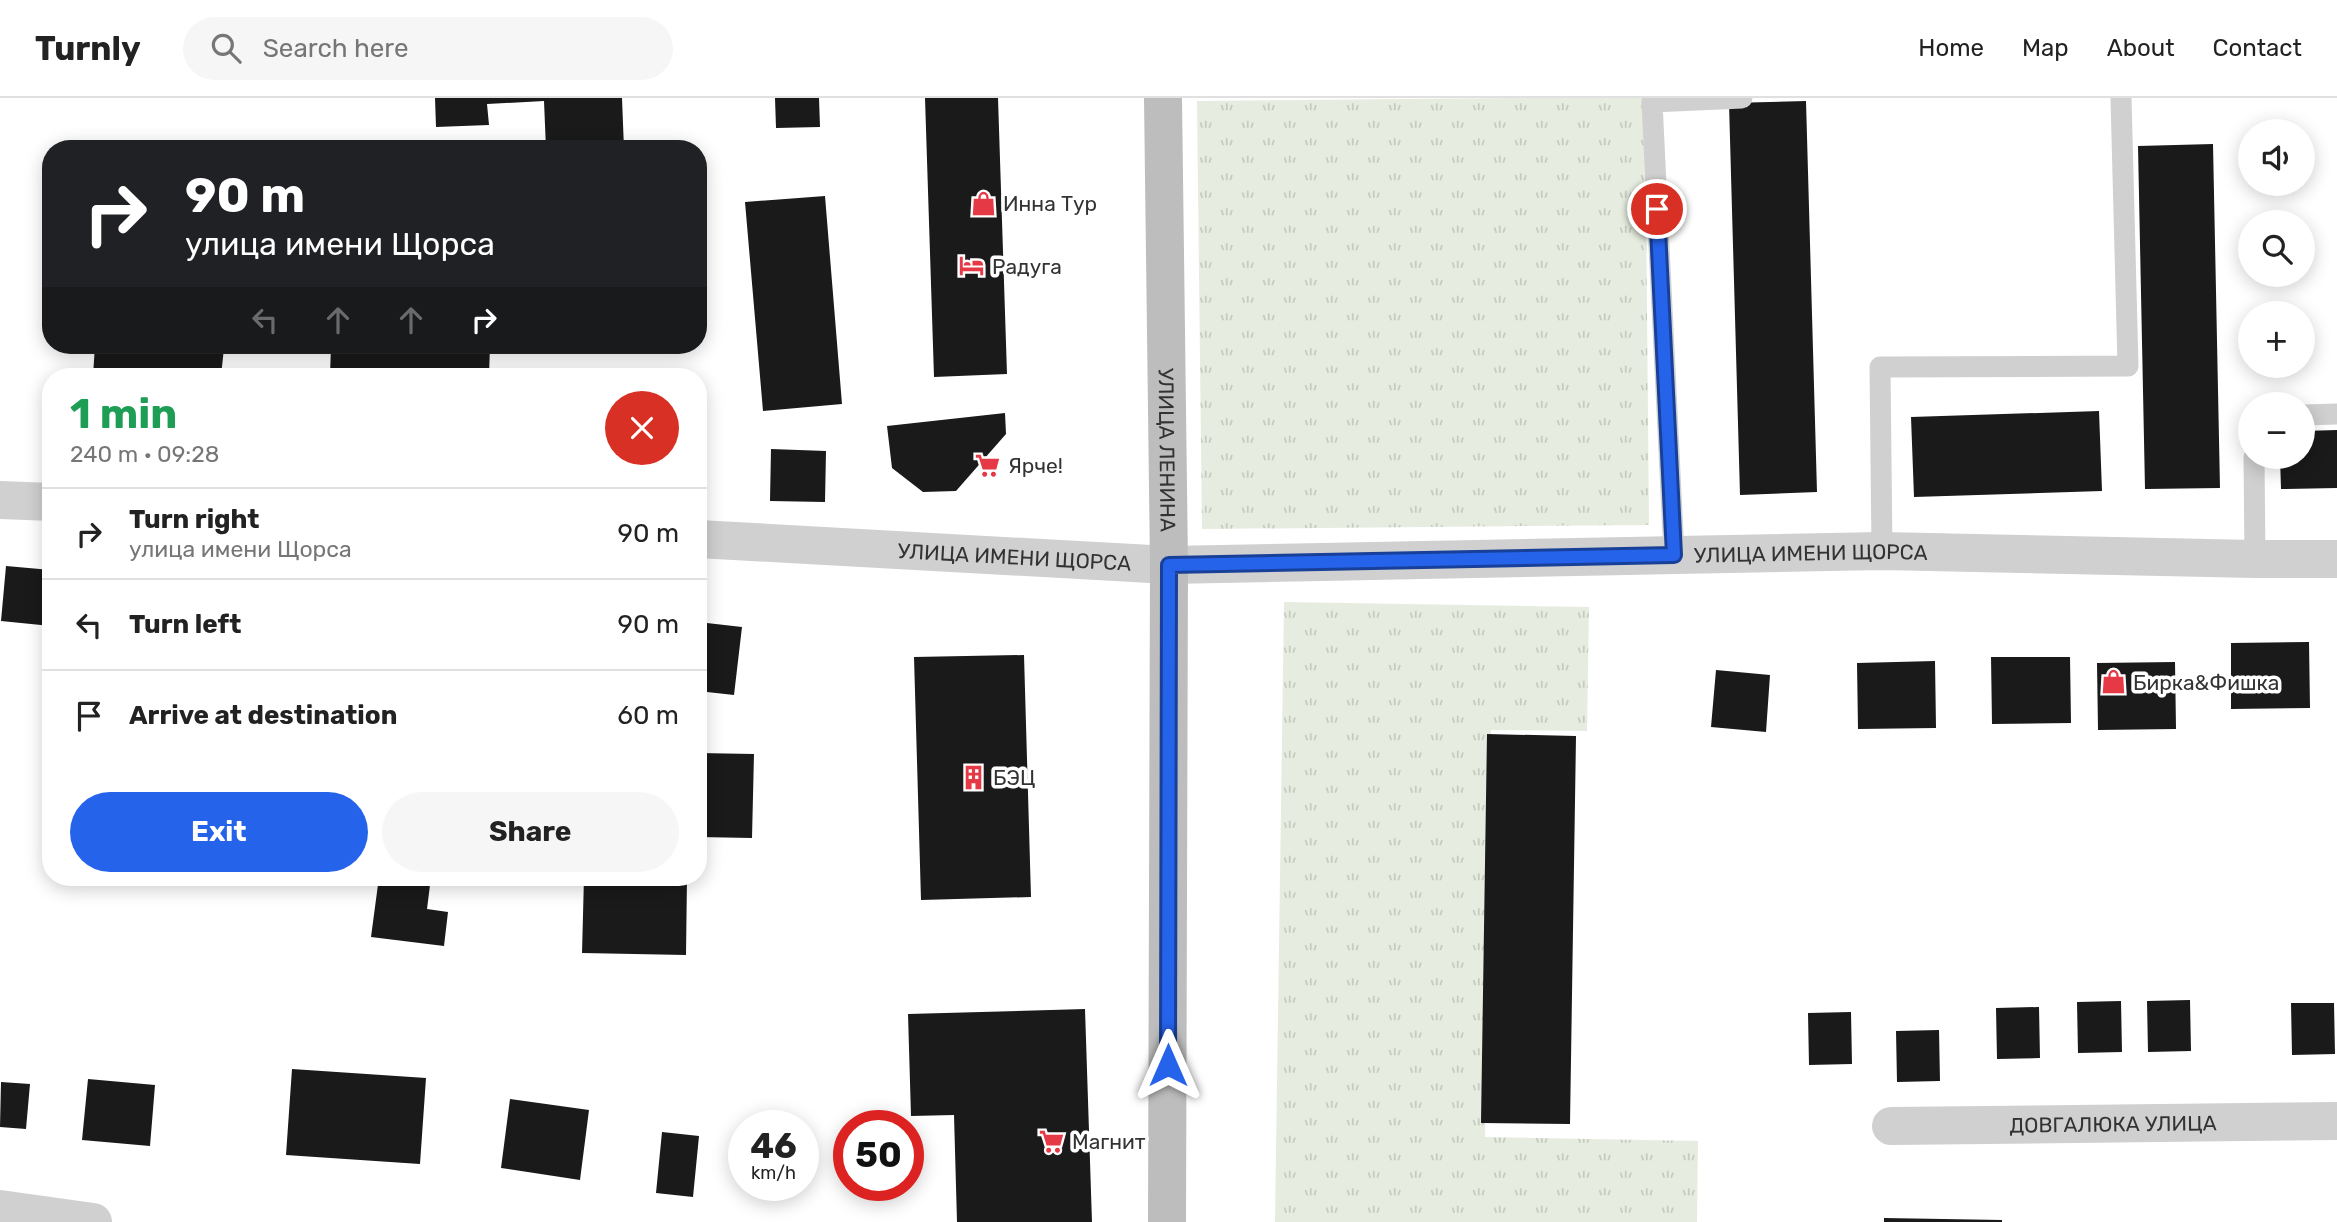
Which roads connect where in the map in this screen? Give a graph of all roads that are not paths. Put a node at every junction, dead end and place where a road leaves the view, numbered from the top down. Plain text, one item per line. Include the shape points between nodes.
1 (1163, 98) edge
2 (1742, 98) edge
3 (2121, 98) edge
4 (2337, 414) edge
5 (2315, 415) edge
6 (2254, 469) edge
7 (0, 500) edge
8 (42, 502) edge
9 (707, 539) edge
10 (1882, 551) junction
11 (1674, 555) junction
12 (2255, 559) junction
13 (2337, 559) edge
14 (1169, 565) junction
15 (2337, 1121) edge
16 (1891, 1126) dead end
17 (0, 1209) edge
18 (93, 1222) edge
19 (1167, 1222) edge

1 - 14 main road, УЛИЦА ЛЕНИНА
2 - 11 lane via 1652,102
3 - 10 lane via 2128,366 1880,368
4 - 5 lane
6 - 12 lane
7 - 8 street
9 - 14 street, УЛИЦА ИМЕНИ ЩОРСА
10 - 11 street, УЛИЦА ИМЕНИ ЩОРСА
10 - 12 street, УЛИЦА ИМЕНИ ЩОРСА
11 - 14 street, УЛИЦА ИМЕНИ ЩОРСА
12 - 13 street, УЛИЦА ИМЕНИ ЩОРСА
14 - 19 main road, УЛИЦА ЛЕНИНА
15 - 16 street, ДОВГАЛЮКА УЛИЦА
17 - 18 street

